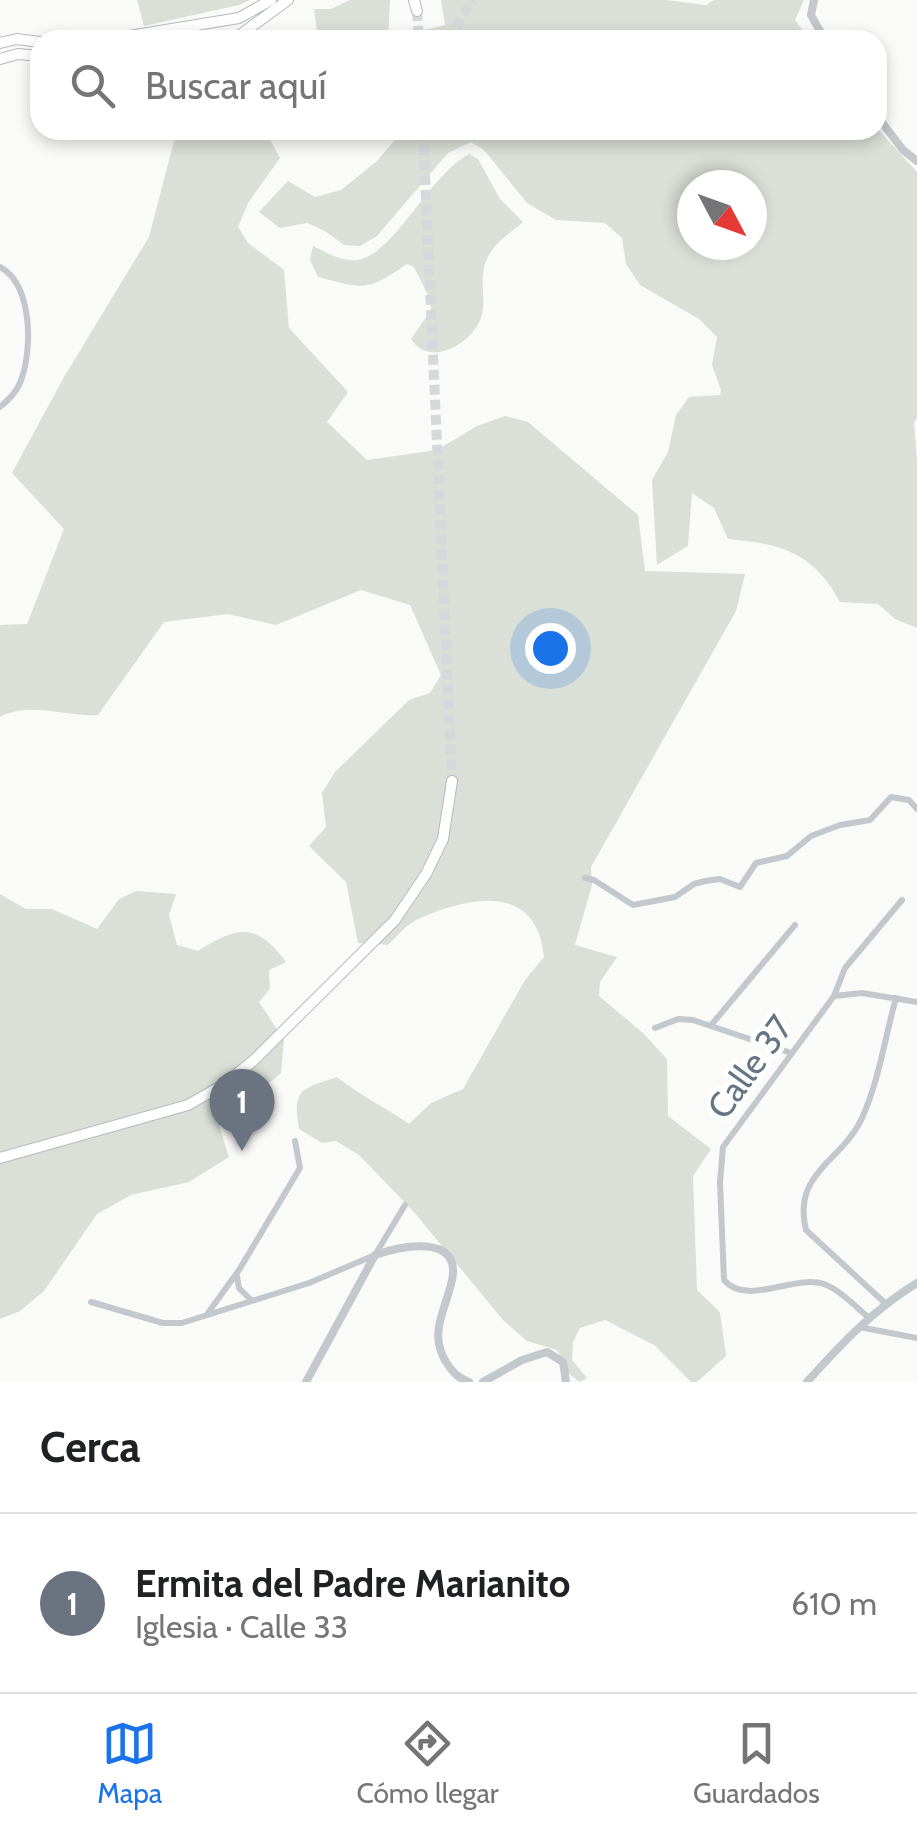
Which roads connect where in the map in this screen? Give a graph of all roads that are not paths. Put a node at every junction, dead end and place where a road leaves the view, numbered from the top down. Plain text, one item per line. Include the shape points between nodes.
1 (814, 0) edge
2 (281, 1) edge
3 (188, 25) junction
4 (159, 30) edge
5 (180, 30) edge
6 (245, 30) edge
7 (820, 30) edge
8 (30, 41) edge
9 (0, 43) edge
10 (30, 55) edge
11 (0, 59) edge
12 (887, 129) edge
13 (917, 160) edge
14 (0, 266) edge
15 (0, 407) edge
16 (452, 781) tunnel mouth
17 (917, 809) edge
18 (584, 878) dead end
19 (902, 900) dead end
20 (795, 926) dead end
21 (834, 996) junction
22 (896, 998) junction
23 (917, 1002) edge
24 (712, 1024) junction
25 (655, 1028) dead end
26 (791, 1053) junction
27 (295, 1141) dead end
28 (0, 1158) edge
29 (405, 1205) dead end
30 (375, 1255) junction
31 (238, 1270) junction
32 (917, 1283) edge
33 (252, 1300) junction
34 (91, 1302) dead end
35 (886, 1302) junction
36 (207, 1314) junction
37 (868, 1317) junction
38 (857, 1327) junction
39 (917, 1338) edge
40 (306, 1382) edge
41 (469, 1382) edge
42 (483, 1382) edge
43 (566, 1382) edge
44 (807, 1382) edge

1 - 7 street via 811,15
2 - 3 main road via 240,18
2 - 6 main road
3 - 4 main road
3 - 5 main road
8 - 9 main road
10 - 11 main road
12 - 13 street
14 - 15 street via 21,286 26,325 22,376
16 - 28 main road via 443,839 395,920 238,1073 188,1105
17 - 18 street via 892,797 870,820 840,825 787,856 756,863 740,887 705,881 675,897 633,905
19 - 21 street, Calle 37 via 845,968
20 - 24 street
21 - 22 street
21 - 26 street, Calle 37
22 - 23 street
22 - 35 street via 860,1123 802,1196 806,1230
24 - 25 street via 678,1019
24 - 26 street
26 - 37 street, Calle 37 via 720,1157 724,1280 732,1289 753,1290 820,1282
27 - 31 street via 300,1168
29 - 30 street
30 - 33 street
30 - 40 street
30 - 41 street via 431,1246 445,1254 453,1276 438,1344 456,1375
31 - 33 street via 239,1288
31 - 36 street
32 - 35 street
33 - 36 street
34 - 36 street via 164,1322
35 - 37 street
37 - 38 street
38 - 39 street
38 - 44 street
42 - 43 street via 546,1352 563,1362

